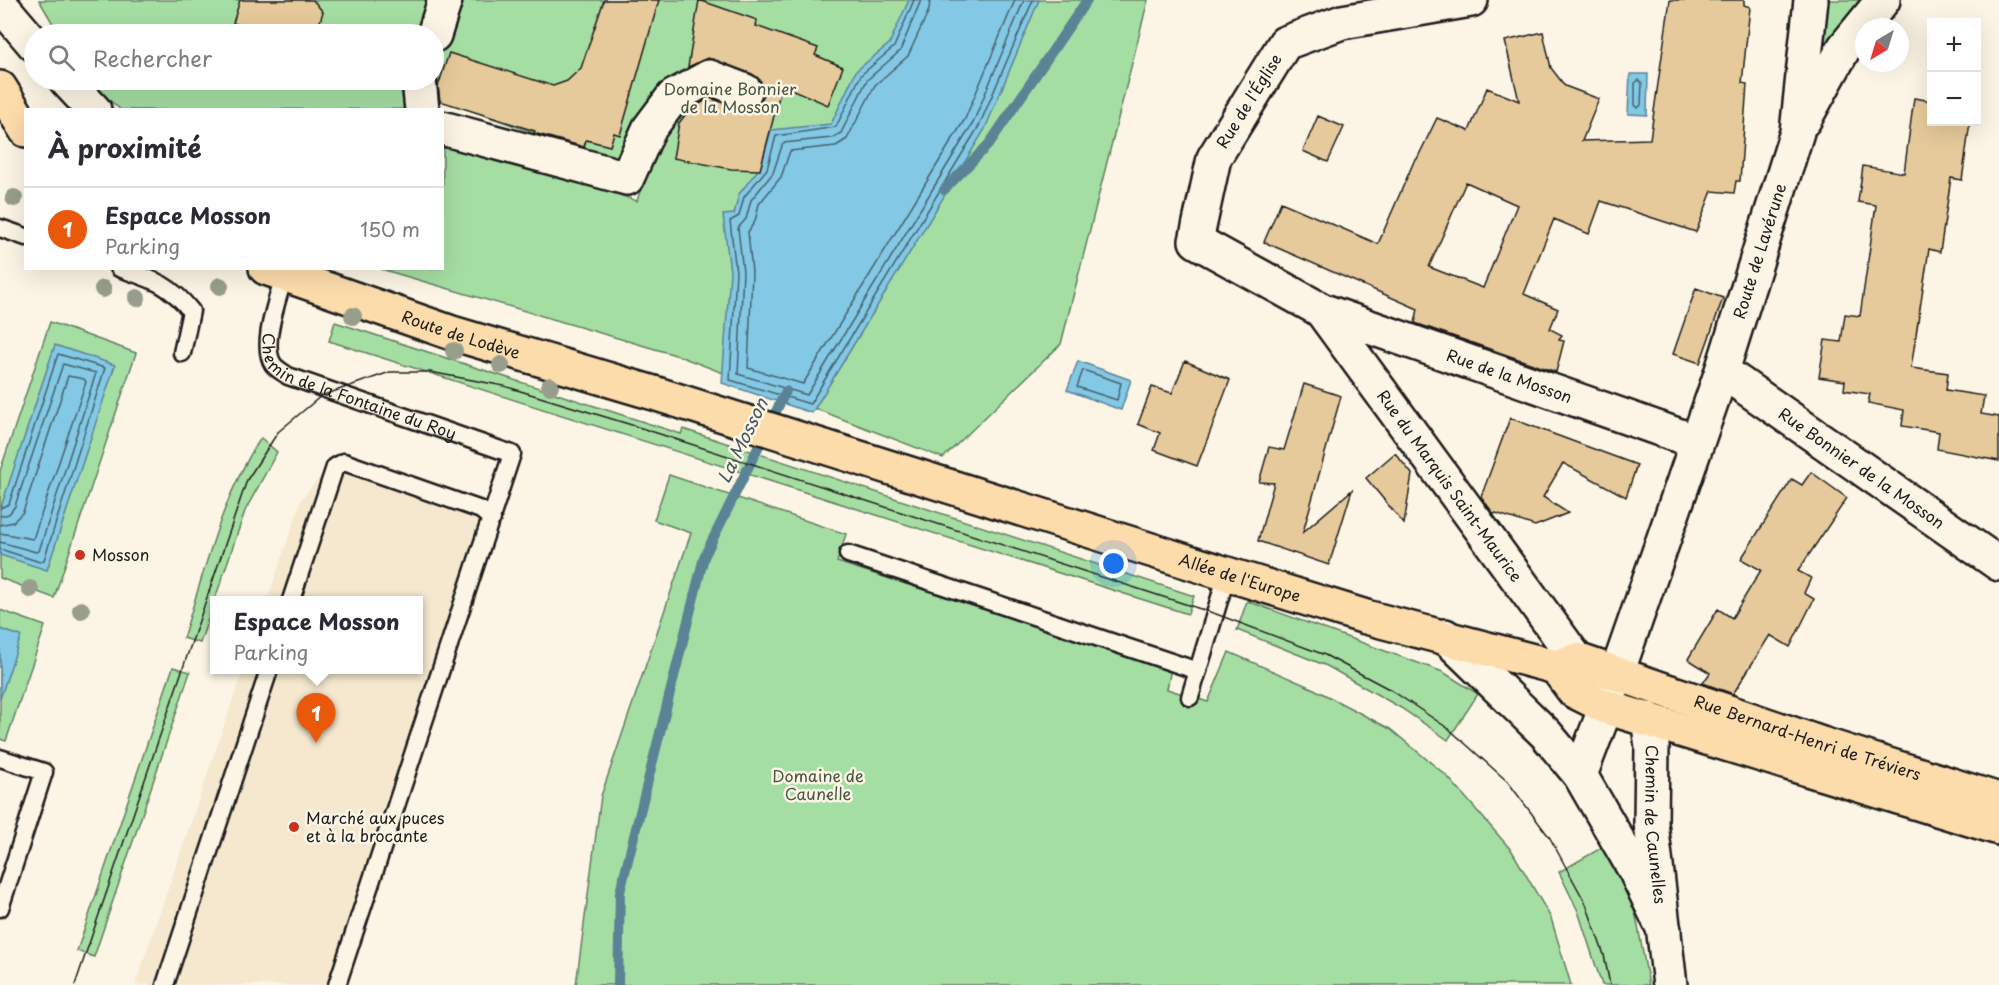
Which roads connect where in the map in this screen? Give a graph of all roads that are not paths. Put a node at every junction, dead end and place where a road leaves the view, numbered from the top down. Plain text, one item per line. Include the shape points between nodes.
1 (445, 0) edge
2 (1471, 0) edge
3 (1811, 0) edge
4 (1883, 0) edge
5 (0, 4) edge
6 (1413, 5) edge
7 (437, 24) edge
8 (24, 32) edge
9 (0, 88) edge
10 (75, 90) edge
11 (420, 90) edge
12 (745, 92) dead end
13 (92, 108) edge
14 (422, 108) edge
15 (0, 124) edge
16 (24, 127) edge
17 (444, 129) edge
18 (1797, 132) junction
19 (24, 145) edge
20 (0, 228) edge
21 (24, 236) edge
22 (125, 270) edge
23 (275, 272) edge
24 (1321, 310) junction
25 (182, 353) dead end
26 (1722, 371) junction
27 (1697, 442) junction
28 (925, 479) joint
29 (492, 519) junction
30 (848, 554) dead end
31 (1999, 564) edge
32 (1227, 574) junction
33 (292, 596) edge
34 (1445, 636) junction
35 (1566, 664) junction
36 (1198, 670) junction
37 (1617, 672) junction
38 (267, 674) edge
39 (1190, 697) dead end
40 (1606, 707) junction
41 (1648, 719) junction
42 (0, 758) edge
43 (1581, 775) junction
44 (1999, 800) edge
45 (1999, 828) edge
46 (0, 908) edge
47 (1664, 930) junction
48 (165, 985) edge
49 (337, 985) edge
50 (1670, 985) edge

1 - 7 street
2 - 6 street, Rue de l'Église
3 - 18 street, Route de Lavérune
4 - 18 street, Route de Lavérune via 1845,48
5 - 8 street
6 - 24 street, Rue de l'Église via 1342,22 1285,43 1214,158 1196,241
9 - 16 main road
10 - 13 street
11 - 14 street
12 - 17 street via 709,77 673,97 649,129 627,178
15 - 19 main road
18 - 26 street, Route de Lavérune
20 - 21 lane
22 - 25 lane via 164,284 191,310
23 - 28 main road, Route de Lodève via 452,333
23 - 29 lane, Chemin de la Fontaine du Roy via 268,352 274,365 309,384 512,454
24 - 27 street, Rue de la Mosson
24 - 35 street, Rue du Marquis Saint-Maurice
26 - 27 street, Route de Lavérune
26 - 31 street, Rue Bonnier de la Mosson
27 - 37 street, Route de Lavérune
28 - 32 main road, Allée de l'Europe
29 - 33 lane via 481,510 344,462 335,467
29 - 49 lane
30 - 36 lane
32 - 34 main road, Allée de l'Europe via 1366,617
32 - 36 lane
34 - 35 main road, Allée de l'Europe
34 - 43 street, Chemin de Caunelles
35 - 37 main road, Allée de l'Europe
35 - 40 main road via 1574,691
36 - 39 lane
37 - 40 street, Route de Lavérune
37 - 41 street
37 - 44 main road, Rue Bernard-Henri de Tréviers via 1822,744
38 - 48 lane
40 - 41 main road
40 - 43 street
41 - 45 main road, Rue Bernard-Henri de Tréviers
41 - 47 street, Chemin de Caunelles via 1652,746 1651,823
42 - 46 lane via 44,772
43 - 47 street, Chemin de Caunelles
47 - 50 street, Chemin de Caunelles

